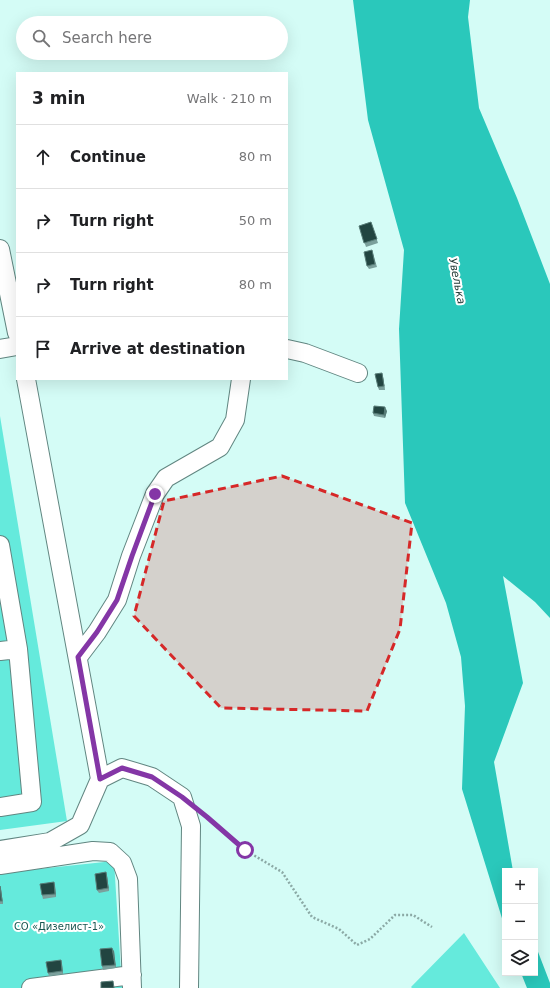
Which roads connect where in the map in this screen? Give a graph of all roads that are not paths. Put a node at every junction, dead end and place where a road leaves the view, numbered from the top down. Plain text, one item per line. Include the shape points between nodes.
1 (0, 249) edge
2 (16, 328) edge
3 (16, 346) edge
4 (0, 349) edge
5 (288, 349) edge
6 (358, 374) dead end
7 (26, 380) edge
8 (241, 380) edge
9 (0, 545) edge
10 (18, 649) junction
11 (0, 651) edge
12 (78, 657) junction
13 (100, 779) junction
14 (0, 806) edge
15 (0, 850) edge
16 (0, 865) edge
17 (132, 981) edge
18 (31, 988) edge
19 (189, 988) edge

1 - 2 lane
3 - 4 lane
5 - 6 lane via 305,353
7 - 12 lane
8 - 12 lane via 235,420 220,447 166,478 155,494 117,600
9 - 10 lane
10 - 11 lane
10 - 14 lane via 32,802
12 - 13 lane
13 - 15 lane via 80,825 50,842
13 - 19 lane via 122,768 152,777 182,797 191,826
16 - 17 lane via 93,851 110,852 122,863 128,879
17 - 18 lane

